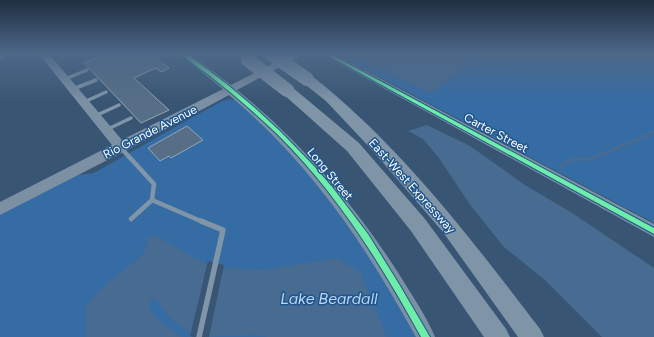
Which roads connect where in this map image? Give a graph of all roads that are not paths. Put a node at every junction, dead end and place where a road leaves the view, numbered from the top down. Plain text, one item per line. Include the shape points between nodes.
1 (57, 70) edge
2 (88, 70) dead end
3 (204, 70) edge
4 (261, 70) edge
5 (269, 70) edge
6 (294, 70) edge
7 (356, 70) edge
8 (65, 79) junction
9 (96, 80) dead end
10 (73, 89) junction
11 (230, 90) junction
12 (106, 92) dead end
13 (84, 102) junction
14 (119, 105) dead end
15 (95, 116) junction
16 (131, 118) dead end
17 (106, 130) junction
18 (121, 148) junction
19 (152, 200) junction
20 (0, 209) edge
21 (130, 219) dead end
22 (654, 231) edge
23 (199, 337) edge
24 (426, 337) edge
25 (498, 337) edge
26 (532, 337) edge

1 - 8 street
2 - 8 lane
3 - 11 street, Long Street
4 - 25 highway, East-West Expressway, bridge via 353,147 418,225
5 - 11 street, Rio Grande Avenue
6 - 26 highway, East-West Expressway, bridge via 331,98 450,226
7 - 22 street, Carter Street
8 - 10 street
9 - 10 lane
10 - 13 street
11 - 18 street, Rio Grande Avenue
11 - 24 street, Long Street via 288,141 321,177 358,226 396,284
12 - 13 lane
13 - 15 street
14 - 15 lane
15 - 17 street
16 - 17 lane
17 - 18 street
18 - 19 lane via 154,184
18 - 20 street, Rio Grande Avenue
19 - 21 lane
19 - 23 lane via 223,230

